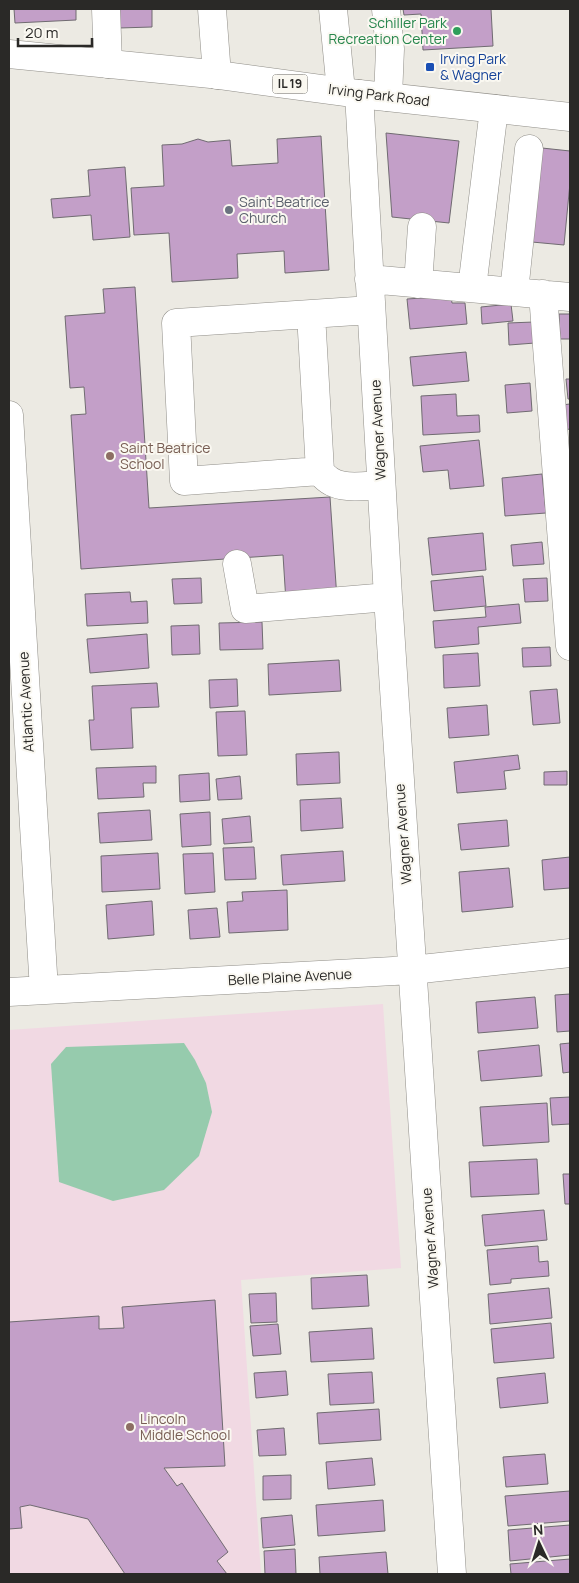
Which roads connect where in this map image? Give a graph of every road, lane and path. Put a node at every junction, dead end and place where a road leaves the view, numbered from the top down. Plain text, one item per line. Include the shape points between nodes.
1 (106, 9) edge
2 (212, 9) edge
3 (333, 9) edge
4 (386, 9) edge
5 (9, 54) edge
6 (108, 64) junction
7 (217, 75) junction
8 (350, 92) junction
9 (388, 97) junction
10 (494, 109) junction
11 (570, 118) edge
12 (530, 149) dead end
13 (422, 227) dead end
14 (369, 279) junction
15 (418, 284) junction
16 (472, 288) junction
17 (514, 292) junction
18 (543, 294) junction
19 (570, 297) edge
20 (371, 310) junction
21 (311, 314) junction
22 (9, 415) edge
23 (320, 472) junction
24 (381, 485) junction
25 (237, 564) dead end
26 (388, 597) junction
27 (570, 646) edge
28 (570, 953) edge
29 (412, 970) junction
30 (44, 990) junction
31 (9, 992) edge
32 (452, 1574) edge

1 - 6 street
2 - 7 street
3 - 8 street, Wagner Avenue
4 - 9 street via 390,50
5 - 6 street, Irving Park Road / IL 19
6 - 7 street, Irving Park Road / IL 19
7 - 8 street, Irving Park Road / IL 19
8 - 9 street, Irving Park Road / IL 19
8 - 14 street, Wagner Avenue
9 - 10 street, Irving Park Road / IL 19
10 - 11 street, Irving Park Road / IL 19
10 - 16 street
12 - 17 street
13 - 15 street
14 - 15 street
14 - 20 street, Wagner Avenue
15 - 16 street
16 - 17 street
17 - 18 street
18 - 19 street
18 - 27 street
20 - 21 street
20 - 24 street, Wagner Avenue
21 - 23 street
21 - 23 street via 176,323 184,481
22 - 30 street, Atlantic Avenue
23 - 24 street via 333,484 345,487
24 - 26 street, Wagner Avenue
25 - 26 street via 245,609
26 - 29 street, Wagner Avenue
28 - 29 street, Belle Plaine Avenue
29 - 30 street, Belle Plaine Avenue
29 - 32 street, Wagner Avenue
30 - 31 street, Belle Plaine Avenue

